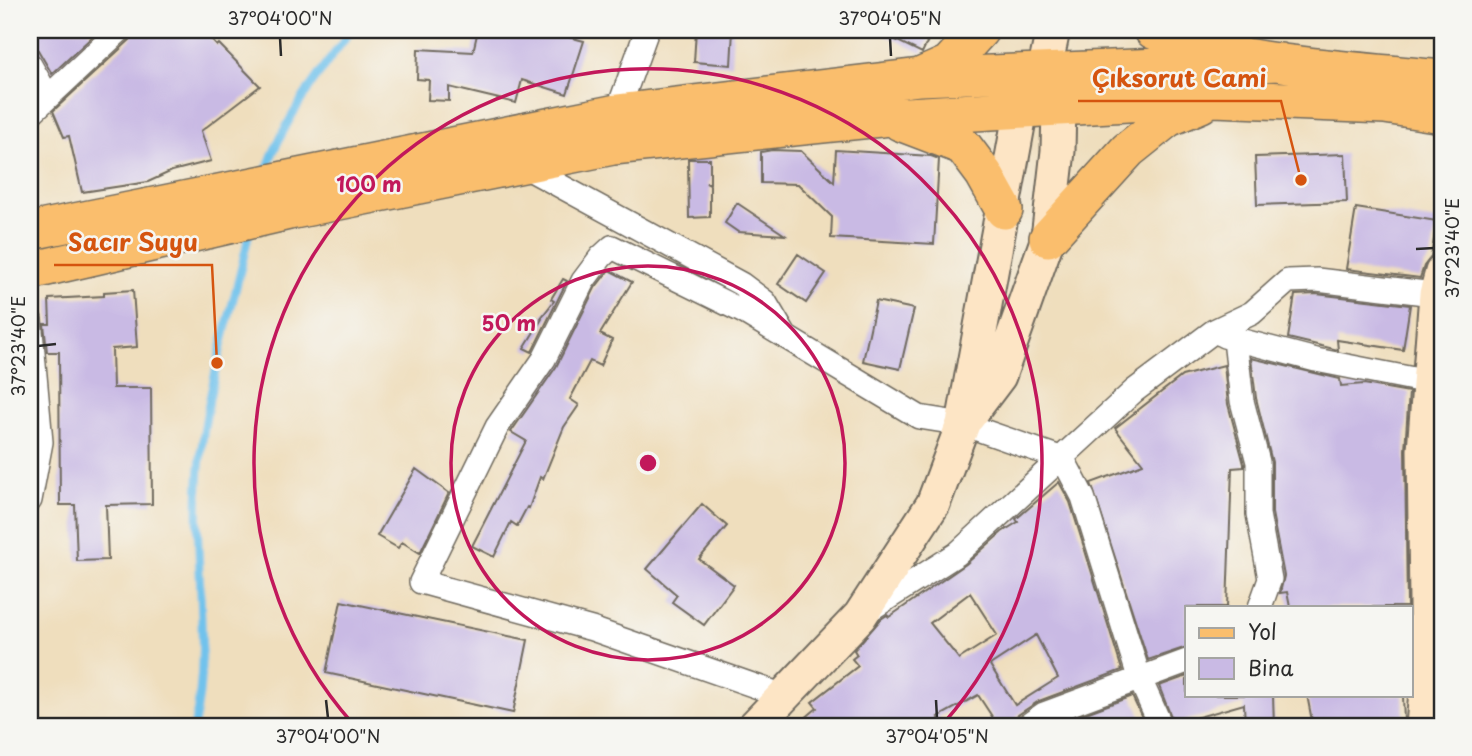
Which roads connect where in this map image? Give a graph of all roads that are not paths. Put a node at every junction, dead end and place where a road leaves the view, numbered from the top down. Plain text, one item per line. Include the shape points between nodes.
1 (120, 30) edge
2 (647, 30) edge
3 (980, 30) edge
4 (1053, 30) edge
5 (1153, 30) edge
6 (1280, 62) junction
7 (30, 65) edge
8 (1044, 73) junction
9 (920, 77) junction
10 (1442, 79) edge
11 (48, 97) junction
12 (1214, 98) junction
13 (1059, 106) junction
14 (1021, 109) junction
15 (617, 113) junction
16 (30, 114) edge
17 (1442, 114) edge
18 (890, 117) junction
19 (520, 164) junction
20 (1004, 210) junction
21 (30, 231) edge
22 (1048, 238) junction
23 (30, 271) edge
24 (1440, 287) edge
25 (30, 320) edge
26 (1225, 336) junction
27 (786, 338) junction
28 (1429, 382) junction
29 (963, 424) junction
30 (1433, 444) edge
31 (1063, 459) junction
32 (30, 500) edge
33 (1260, 606) edge
34 (860, 616) junction
35 (1418, 620) edge
36 (1185, 662) edge
37 (1139, 677) junction
38 (784, 696) junction
39 (755, 726) edge
40 (1027, 726) edge
41 (1161, 726) edge
42 (1423, 726) edge

1 - 11 street
2 - 15 street
3 - 9 main road via 950,64
4 - 8 street
5 - 6 main road via 1177,41
6 - 8 main road
6 - 10 main road
7 - 11 street
8 - 9 main road
8 - 13 street
8 - 14 street
9 - 15 main road
11 - 16 street
12 - 13 main road
12 - 17 main road via 1385,105
12 - 22 main road via 1168,118 1128,150
13 - 14 main road
13 - 22 street
14 - 18 main road
14 - 20 street
15 - 21 main road
18 - 19 main road via 613,146
18 - 20 main road via 963,146
19 - 23 main road
19 - 27 street via 741,284 765,302
20 - 29 street
22 - 29 street via 999,376
24 - 26 street via 1288,281
24 - 28 street
25 - 32 street via 41,442
26 - 28 street
26 - 31 street via 1134,391
26 - 33 street via 1258,462 1258,514 1270,579
27 - 29 street via 919,417
27 - 38 street via 744,312 612,247 583,281 544,359 496,426 421,582 592,629
28 - 30 street
29 - 31 street
29 - 34 street via 933,504
30 - 35 street
31 - 34 street via 957,554
31 - 37 street via 1083,497
34 - 38 street
35 - 42 street via 1427,679
36 - 37 street
37 - 40 street via 1044,714
37 - 41 street
38 - 39 street

